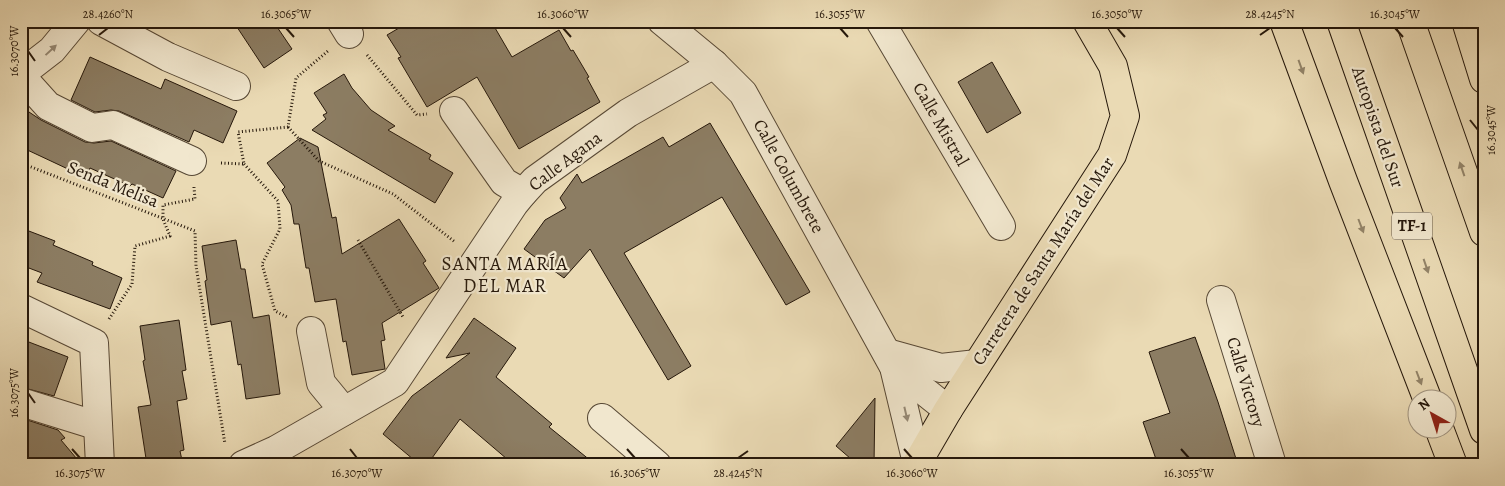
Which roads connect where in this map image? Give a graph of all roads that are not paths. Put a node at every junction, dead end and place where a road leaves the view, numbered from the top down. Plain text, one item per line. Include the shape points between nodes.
1 (76, 21) edge
2 (101, 21) edge
3 (662, 21) edge
4 (880, 21) edge
5 (1087, 21) edge
6 (1284, 21) edge
7 (1341, 21) edge
8 (1410, 21) edge
9 (1466, 21) edge
10 (714, 64) junction
11 (21, 75) edge
12 (1484, 79) edge
13 (236, 86) dead end
14 (454, 111) road end
15 (192, 161) dead end
16 (522, 193) junction
17 (1001, 226) dead end
18 (1484, 232) edge
19 (1221, 300) dead end
20 (21, 308) edge
21 (311, 331) road end
22 (890, 360) junction
23 (977, 364) junction
24 (1423, 388) edge
25 (21, 402) edge
26 (948, 410) junction
27 (344, 411) junction
28 (602, 418) dead end
29 (98, 426) junction
30 (1484, 430) edge
31 (1443, 438) edge
32 (234, 455) edge
33 (918, 464) edge
34 (100, 465) edge
35 (657, 465) edge
36 (1272, 465) edge
37 (1453, 465) edge

11 -> 1 street via 52,50
2 - 13 street via 168,57
3 - 10 street, Calle Columbrete
4 - 17 street, Calle Mistral
5 - 23 main road, Carretera de Santa María del Mar via 1113,66 1125,116 1112,155
6 -> 24 main road
7 -> 30 main road, Autopista del Sur / TF-1
18 -> 8 main road
9 - 12 main road
10 - 16 street, Calle Agana via 628,113 535,180
10 - 22 street, Calle Columbrete via 743,93
11 - 15 street via 48,106 92,128 113,125
14 - 16 street via 504,182
16 - 27 street, Calle Agana via 395,382
19 - 36 street, Calle Victory
20 - 29 street via 94,343
21 - 27 street via 321,383
22 - 23 street via 941,368
22 - 26 street, Calle Columbrete
22 -> 33 street, Calle Columbrete
23 - 26 main road, Carretera de Santa María del Mar
25 - 29 street
26 - 33 main road, Carretera de Santa María del Mar
27 - 32 street, Calle Agana via 276,450
28 - 35 street
29 - 34 street
31 - 37 main road

